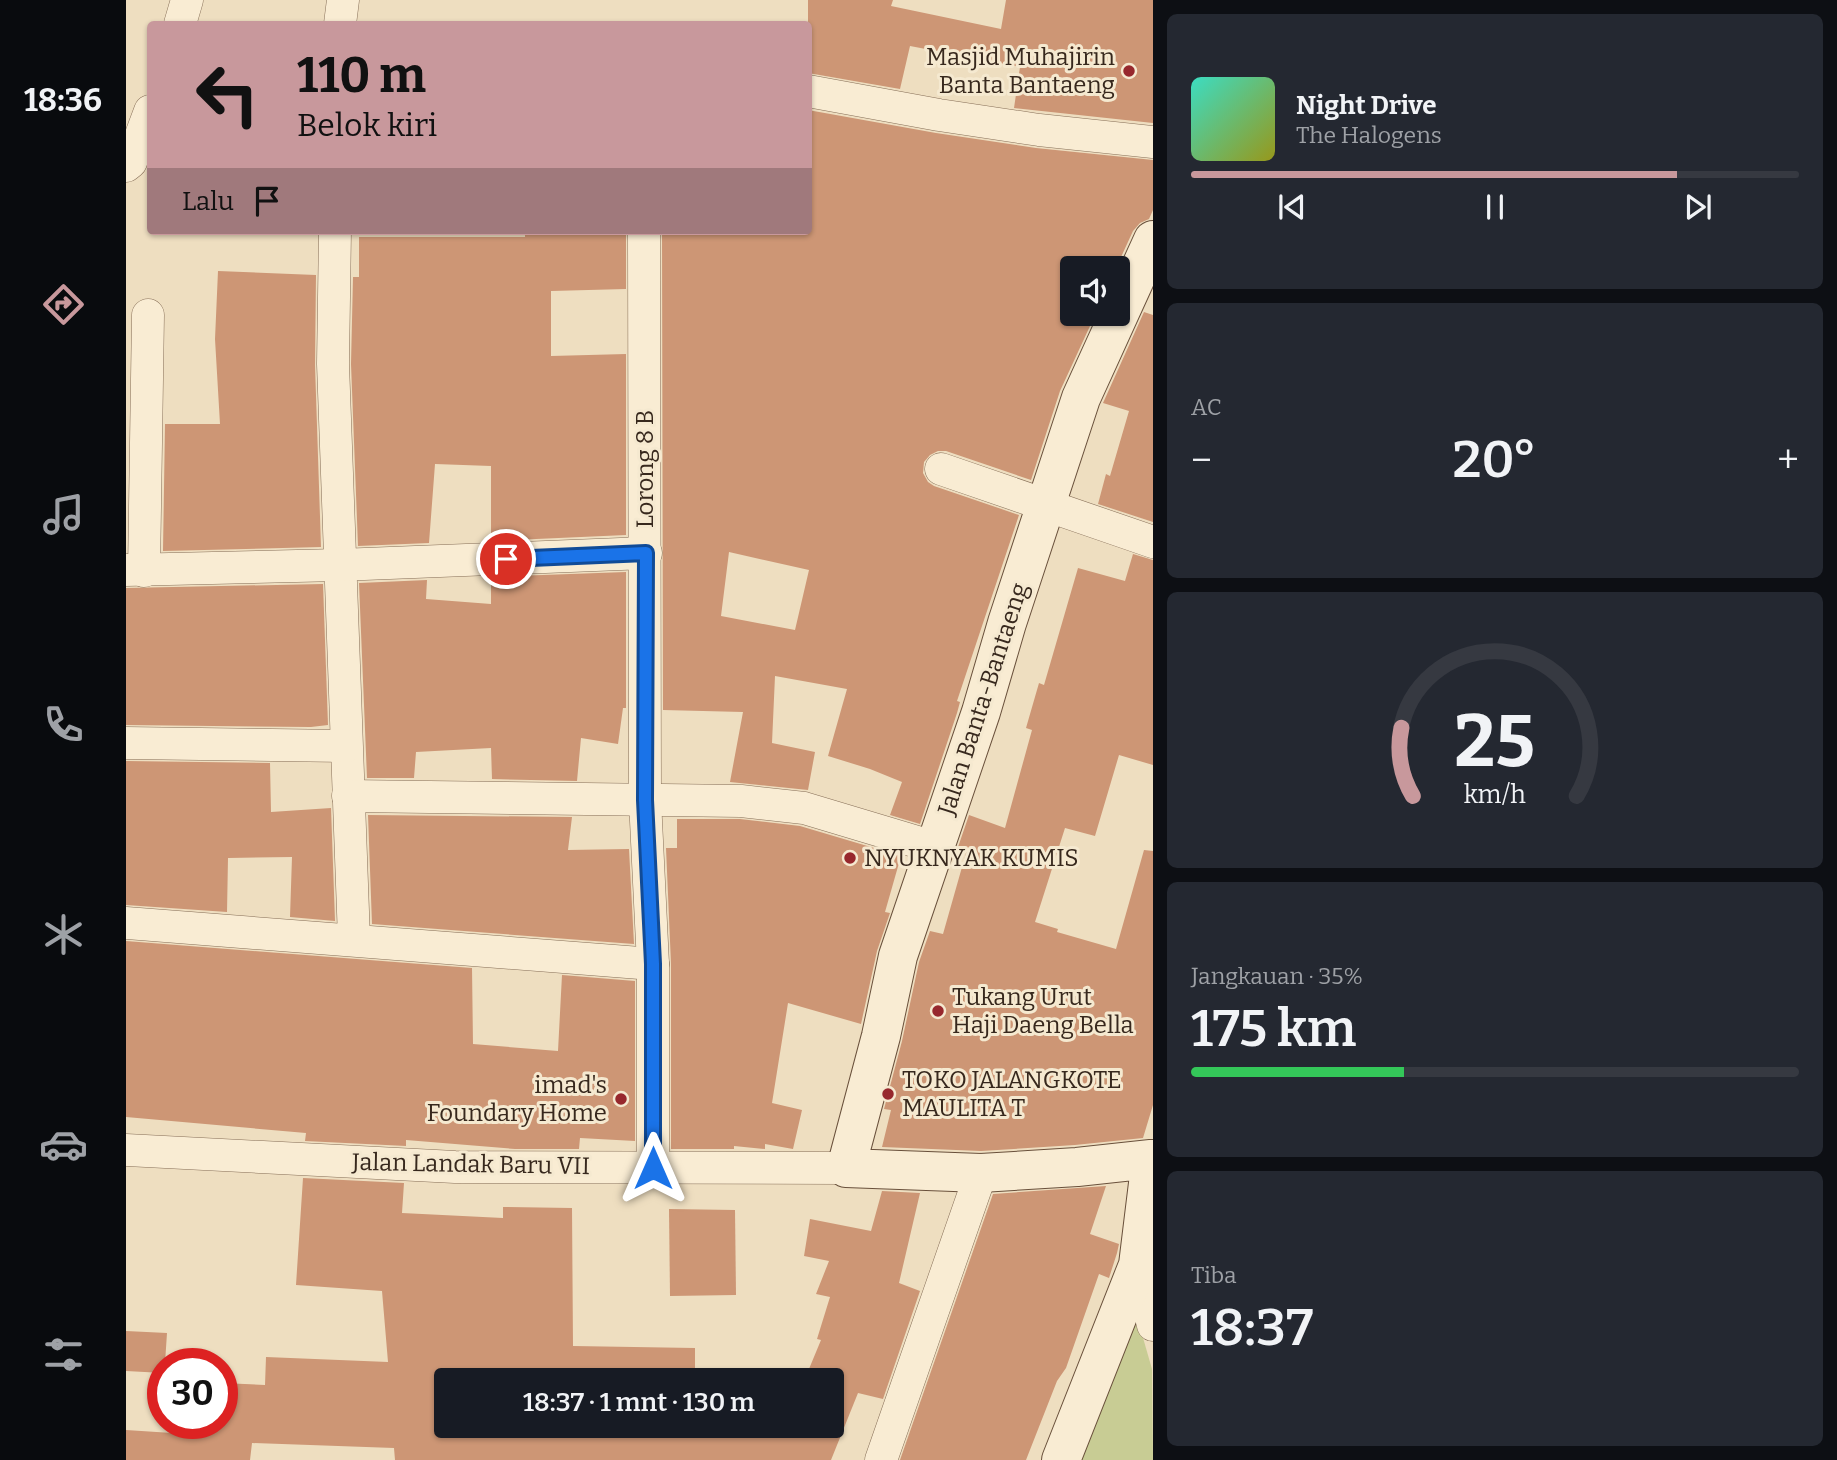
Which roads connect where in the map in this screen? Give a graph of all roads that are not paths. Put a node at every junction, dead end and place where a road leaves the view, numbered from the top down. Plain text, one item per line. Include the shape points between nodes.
1 (187, 0) edge
2 (342, 0) edge
3 (181, 21) edge
4 (340, 21) edge
5 (812, 92) edge
6 (147, 119) edge
7 (1153, 142) edge
8 (126, 166) edge
9 (335, 235) edge
10 (644, 235) edge
11 (1153, 240) edge
12 (149, 315) dead end
13 (942, 469) dead end
14 (1046, 506) junction
15 (1153, 542) edge
16 (646, 553) junction
17 (339, 565) junction
18 (135, 571) edge
19 (126, 744) edge
20 (346, 746) junction
21 (348, 796) junction
22 (645, 800) junction
23 (934, 847) junction
24 (126, 923) edge
25 (354, 939) junction
26 (653, 964) junction
27 (126, 1150) edge
28 (1152, 1159) edge
29 (653, 1168) junction
30 (846, 1168) junction
31 (981, 1173) junction
32 (1138, 1265) junction
33 (1152, 1315) edge
34 (881, 1460) edge
35 (1061, 1460) edge

1 - 3 street
2 - 4 street
5 - 7 street via 1039,130
6 - 8 street
9 - 17 street via 332,364
10 - 16 street, Lorong 8 B
11 - 14 street, Jalan Banta-Bantaeng via 1081,398
12 - 18 street
13 - 14 street
14 - 15 street
14 - 23 street, Jalan Banta-Bantaeng
16 - 17 street
16 - 22 street, Lorong 8 B
17 - 18 street
17 - 20 street
19 - 20 street
20 - 21 street
21 - 22 street
21 - 25 street
22 - 23 street via 741,801 804,808
22 - 26 street, Lorong 8 B
23 - 30 street, Jalan Banta-Bantaeng via 898,956
24 - 25 street
25 - 26 street
26 - 29 street, Lorong 8 B
27 - 29 street, Jalan Landak Baru VII via 455,1167
28 - 31 street, Jalan Landak Baru VII
28 - 32 street
29 - 30 street, Jalan Landak Baru VII
30 - 31 street, Jalan Landak Baru VII
31 - 34 street
32 - 33 street
32 - 35 street

